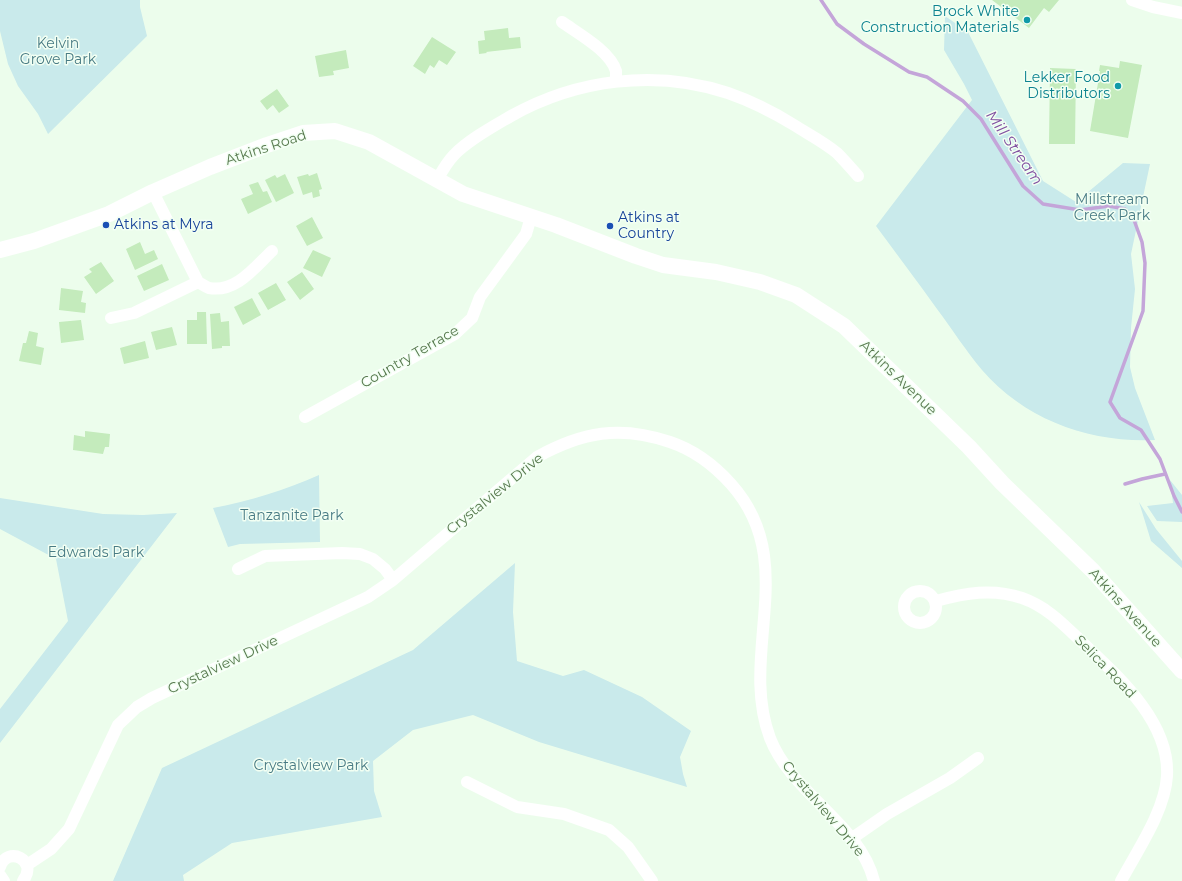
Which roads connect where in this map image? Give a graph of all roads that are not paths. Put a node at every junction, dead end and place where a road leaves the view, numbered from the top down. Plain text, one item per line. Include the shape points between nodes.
1 (1132, 0) edge
2 (1182, 13) edge
3 (562, 22) dead end
4 (616, 81) junction
5 (858, 176) dead end
6 (436, 180) junction
7 (153, 192) junction
8 (531, 217) junction
9 (0, 250) edge
10 (272, 250) dead end
11 (198, 282) junction
12 (111, 318) dead end
13 (305, 417) dead end
14 (238, 569) dead end
15 (393, 580) junction
16 (936, 601) dead end
17 (1182, 671) edge
18 (978, 758) dead end
19 (467, 782) dead end
20 (851, 839) junction
21 (27, 865) junction
22 (0, 866) edge
23 (0, 875) edge
24 (4, 881) edge
25 (23, 881) edge
26 (652, 881) edge
27 (874, 881) edge
28 (1121, 881) edge

1 - 2 street
3 - 4 street via 609,58 616,71
4 - 5 street via 661,81 728,93 753,103 807,133 837,153
4 - 6 street via 547,98 518,112 491,127 455,154
6 - 7 street, Atkins Road via 369,142 335,132 303,133 210,167
6 - 8 street, Atkins Road via 463,194
7 - 9 street, Atkins Road via 109,214 34,241
7 - 11 street
8 - 13 street, Country Terrace via 526,234 480,296 472,318 455,334
8 - 17 street, Atkins Avenue via 663,264 760,282 796,296 844,326 1093,571
10 - 11 street via 238,282 223,288 208,288
11 - 12 street via 134,313
14 - 15 street via 265,556 342,552 373,558
15 - 20 street, Crystalview Drive via 514,475 557,445 601,433 630,432 654,436 681,445 705,459 721,473 738,492 753,515 763,546 767,579 760,682 762,708 770,739 786,768
15 - 21 street, Crystalview Drive via 368,597 137,706 118,725 69,829 51,849
16 - 28 street, Selica Road via 970,593 999,592 1022,598 1050,612 1121,679 1146,712 1159,734 1165,754 1165,791 1157,816
18 - 20 street
19 - 26 street via 517,807 564,814 609,830 628,847
20 - 27 street, Crystalview Drive via 864,856
21 - 22 street via 20,857 14,856 4,859
21 - 25 street via 27,876
23 - 24 street

